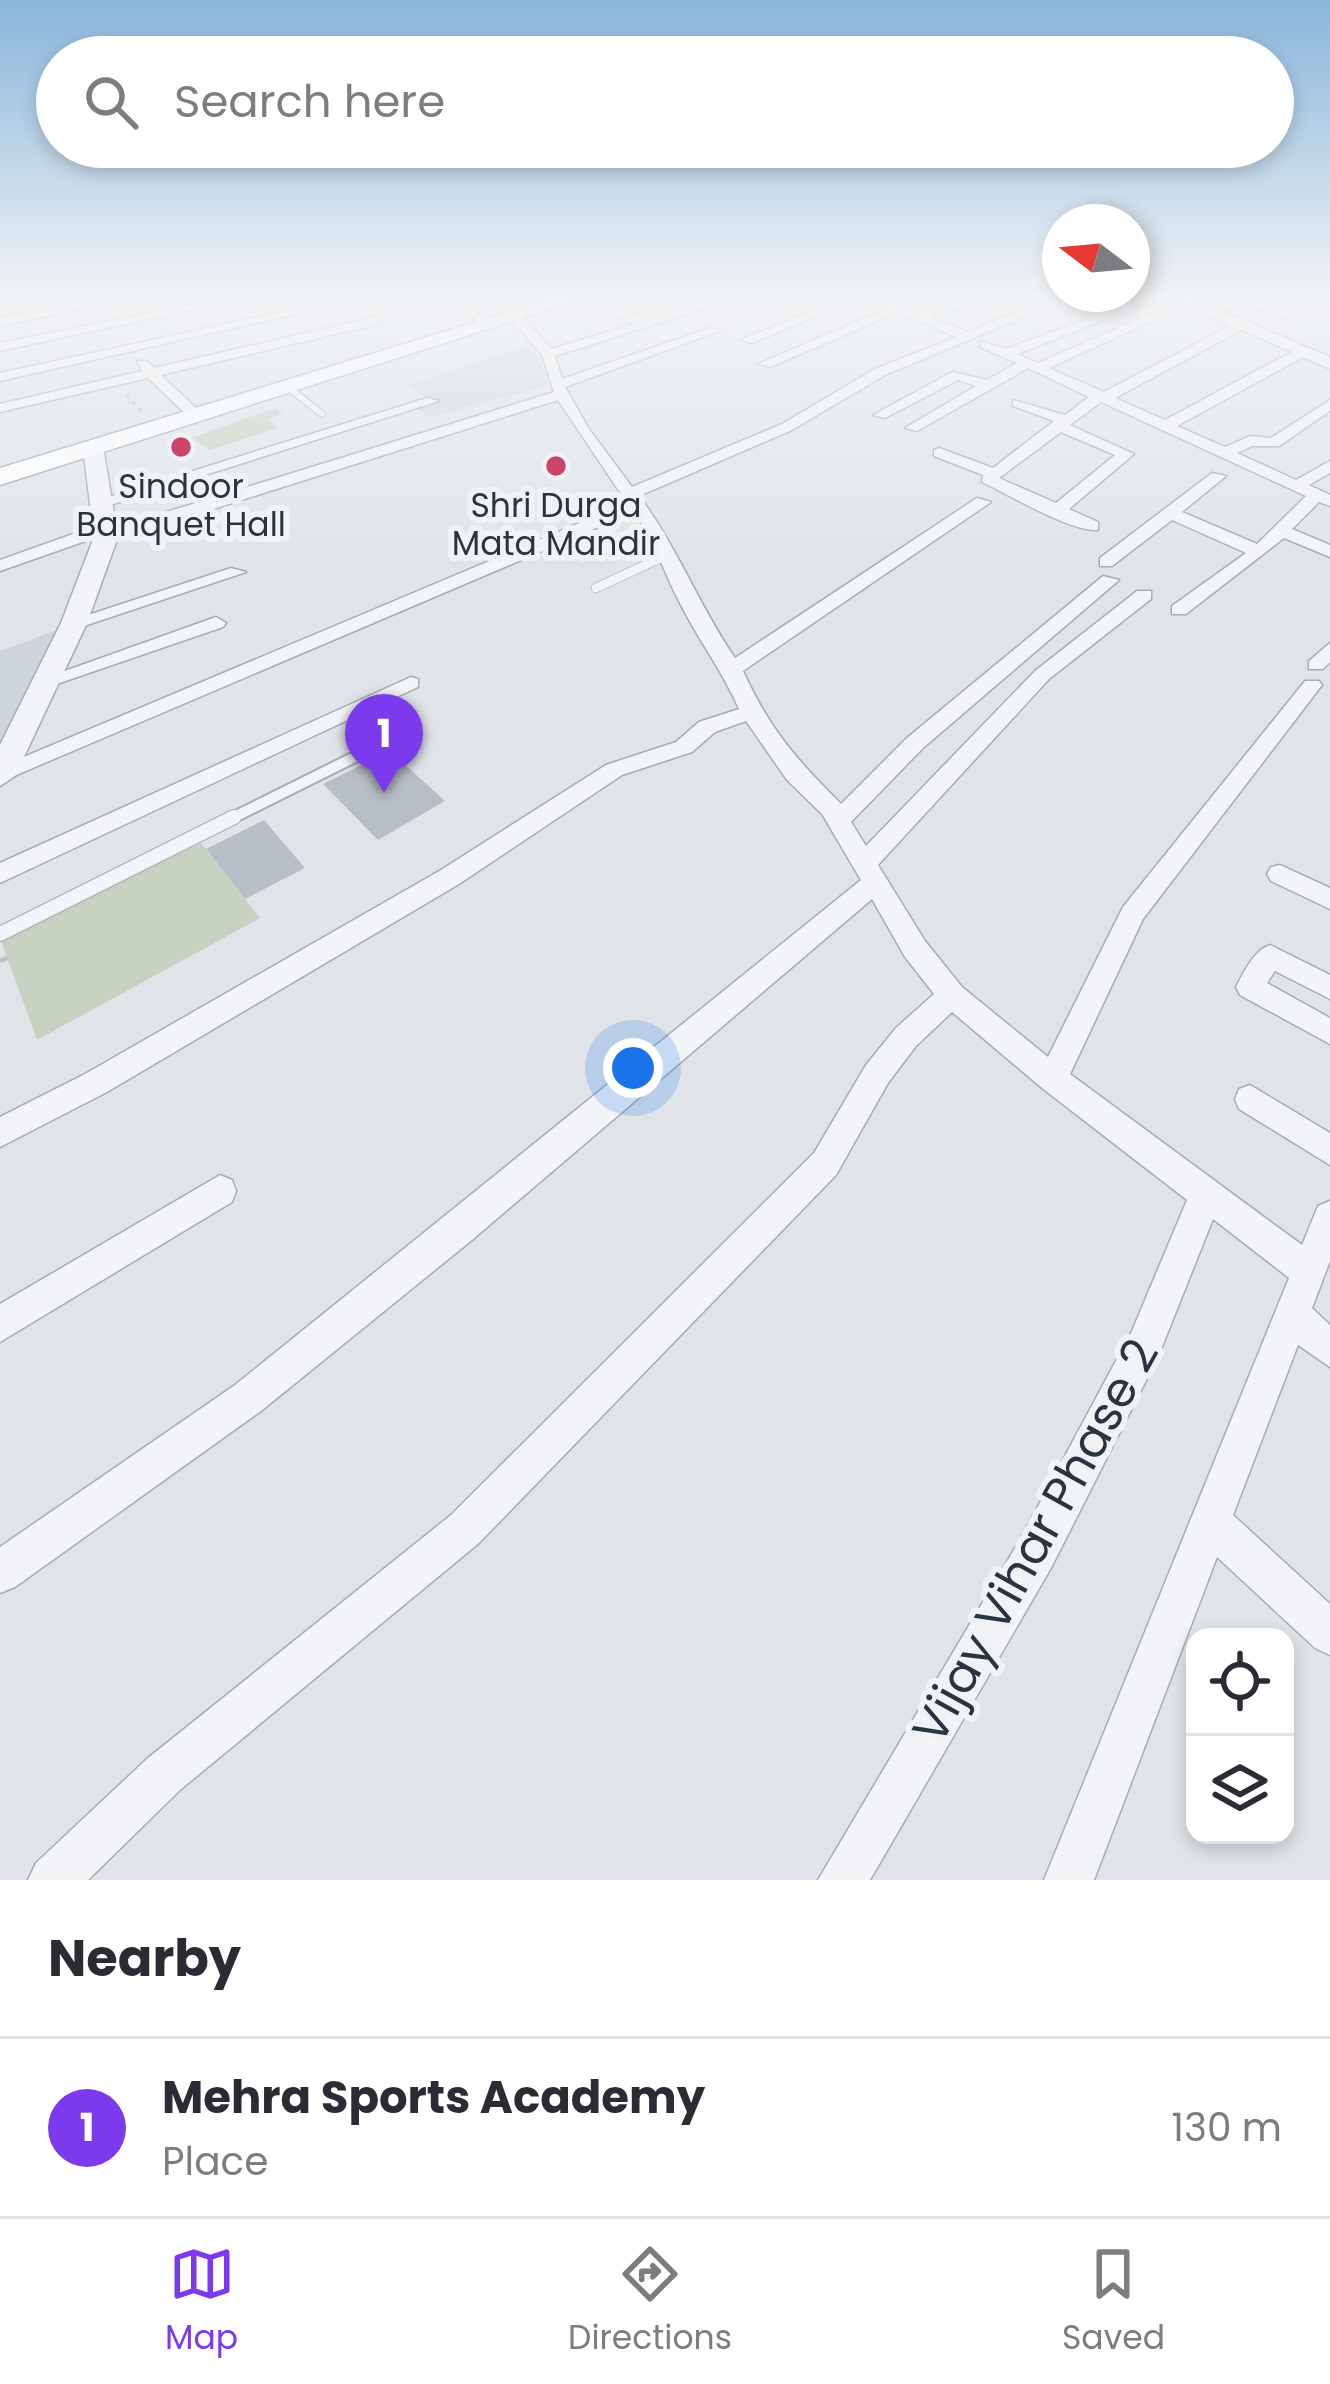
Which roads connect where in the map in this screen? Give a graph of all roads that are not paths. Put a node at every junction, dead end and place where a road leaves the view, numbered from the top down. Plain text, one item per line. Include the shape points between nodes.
1 (104, 385) edge
2 (168, 385) edge
3 (288, 385) edge
4 (299, 385) edge
5 (558, 385) edge
6 (570, 385) edge
7 (858, 385) edge
8 (938, 385) edge
9 (987, 385) edge
10 (1079, 385) edge
11 (1125, 385) edge
12 (1241, 385) edge
13 (290, 388) junction
14 (559, 389) junction
15 (1103, 396) junction
16 (431, 401) dead end
17 (1018, 403) dead end
18 (1330, 404) edge
19 (0, 408) edge
20 (206, 411) junction
21 (322, 414) dead end
22 (880, 415) dead end
23 (1060, 423) junction
24 (1168, 424) junction
25 (913, 428) dead end
26 (93, 447) junction
27 (1227, 452) junction
28 (939, 453) dead end
29 (1330, 466) edge
30 (993, 473) junction
31 (1218, 476) dead end
32 (0, 477) edge
33 (1298, 486) junction
34 (1323, 498) edge
35 (631, 501) junction
36 (983, 502) dead end
37 (1058, 512) junction
38 (1171, 513) junction
39 (105, 522) junction
40 (1092, 526) dead end
41 (1283, 532) junction
42 (1259, 552) junction
43 (1330, 552) edge
44 (669, 554) junction
45 (0, 566) edge
46 (237, 572) dead end
47 (596, 588) dead end
48 (1144, 595) dead end
49 (1180, 610) dead end
50 (216, 622) dead end
51 (74, 623) junction
52 (1319, 666) edge
53 (732, 669) junction
54 (44, 682) junction
55 (411, 682) dead end
56 (752, 712) junction
57 (386, 742) dead end
58 (7, 745) edge
59 (0, 775) edge
60 (838, 820) junction
61 (870, 872) junction
62 (0, 874) edge
63 (1280, 874) dead end
64 (1330, 899) edge
65 (0, 934) edge
66 (1330, 988) edge
67 (952, 995) junction
68 (1330, 1032) edge
69 (1053, 1079) junction
70 (1250, 1100) dead end
71 (0, 1133) edge
72 (1330, 1150) edge
73 (220, 1191) dead end
74 (1207, 1192) junction
75 (1330, 1217) edge
76 (1307, 1270) junction
77 (1291, 1313) junction
78 (0, 1324) edge
79 (1330, 1349) edge
80 (1210, 1523) junction
81 (0, 1572) edge
82 (1330, 1633) edge
83 (53, 1880) edge
84 (843, 1880) edge
85 (1070, 1880) edge

1 - 19 street
2 - 20 street
3 - 20 main road
4 - 13 main road
5 - 14 street
6 - 14 street
7 - 35 street
8 - 22 street
9 - 25 street
10 - 15 street
11 - 15 street
12 - 24 street
13 - 20 main road
13 - 21 lane
14 - 35 street
14 - 39 street
15 - 23 street
15 - 24 street
16 - 39 street
17 - 23 street
18 - 27 street via 1274,443 1250,441
20 - 26 main road
23 - 30 street
23 - 37 street via 1126,454
24 - 27 street
26 - 32 main road
26 - 39 street
27 - 33 street
28 - 30 street
29 - 33 street
30 - 37 street via 991,482
31 - 38 street
33 - 34 street
34 - 41 street
35 - 44 street
35 - 59 street
36 - 53 street
37 - 40 street
38 - 42 street
38 - 60 street
39 - 45 street
39 - 51 street
41 - 42 street
41 - 43 street
42 - 49 street
44 - 47 lane
44 - 53 street
46 - 51 street
48 - 61 street via 1042,675
50 - 54 street
51 - 54 street
52 - 69 street via 1132,914
53 - 56 street
54 - 58 street
55 - 62 street
56 - 60 street
56 - 71 street via 614,770 450,877
57 - 65 lane
58 - 59 street
60 - 61 street
61 - 67 street
61 - 81 street via 460,1228 248,1399
63 - 64 street
66 - 68 street via 1270,956 1250,987
67 - 69 street
67 - 83 street via 877,1074 825,1164 632,1364 465,1528 164,1774
69 - 74 street
70 - 72 street
73 - 78 street
74 - 76 street
74 - 84 street, Vijay Vihar Phase 2 via 1145,1343 1036,1553
75 - 76 street
76 - 77 street
77 - 79 street
77 - 80 street
80 - 82 street
80 - 85 street

